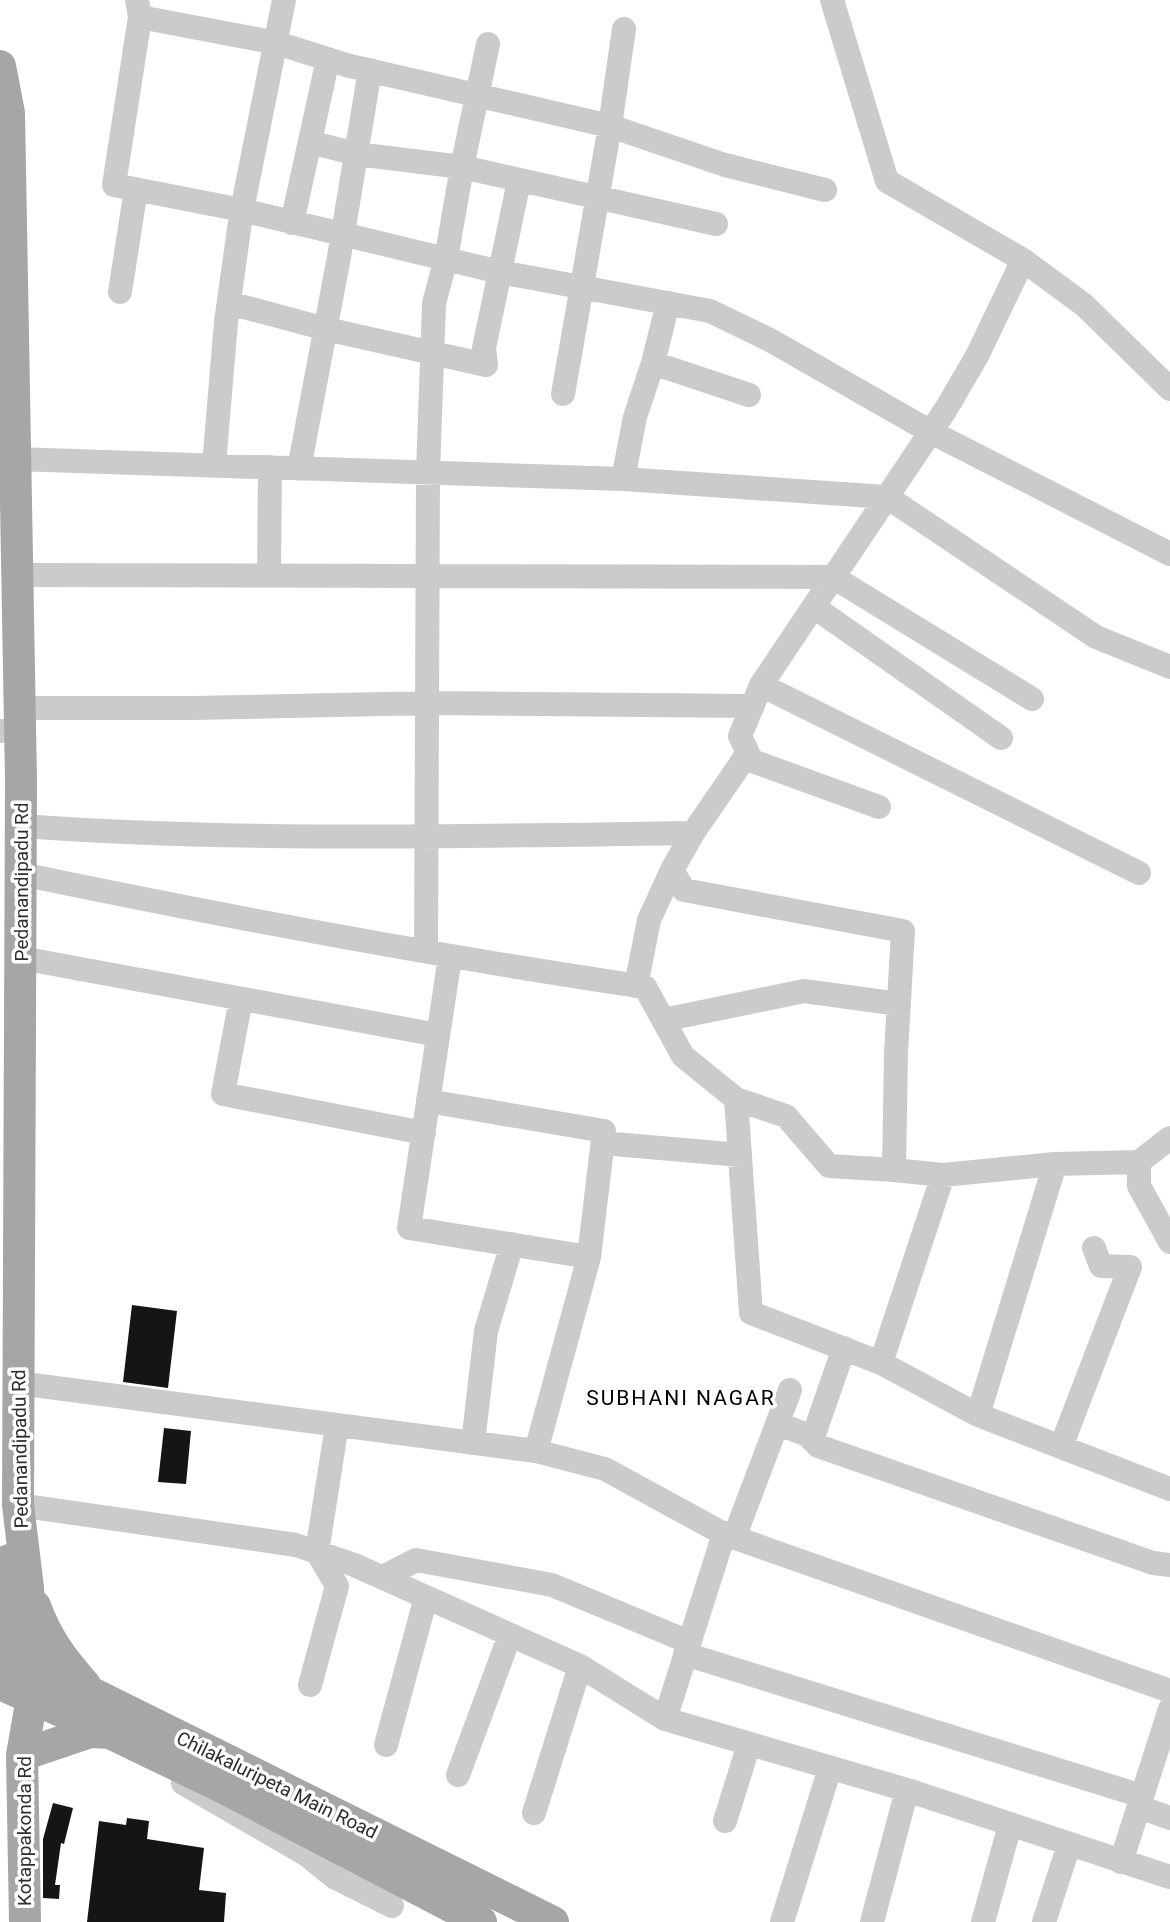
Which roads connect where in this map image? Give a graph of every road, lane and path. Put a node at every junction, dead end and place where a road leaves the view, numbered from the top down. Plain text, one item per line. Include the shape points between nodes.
1 (285, 0) edge
2 (832, 0) edge
3 (138, 9) edge
4 (624, 29) dead end
5 (277, 43) junction
6 (488, 44) dead end
7 (328, 59) junction
8 (0, 66) edge
9 (370, 70) junction
10 (477, 96) junction
11 (611, 127) junction
12 (310, 142) junction
13 (356, 154) junction
14 (462, 167) junction
15 (519, 181) junction
16 (136, 189) junction
17 (825, 190) dead end
18 (597, 198) junction
19 (242, 210) junction
20 (292, 223) junction
21 (716, 224) dead end
22 (343, 235) junction
23 (446, 259) junction
24 (1023, 260) junction
25 (500, 272) junction
26 (581, 287) junction
27 (120, 292) dead end
28 (229, 303) junction
29 (668, 303) junction
30 (326, 329) junction
31 (432, 352) junction
32 (653, 363) junction
33 (1170, 389) edge
34 (563, 394) dead end
35 (749, 395) dead end
36 (931, 432) junction
37 (15, 459) junction
38 (214, 465) junction
39 (270, 467) junction
40 (299, 468) junction
41 (428, 473) junction
42 (623, 479) junction
43 (887, 497) junction
44 (1170, 554) edge
45 (18, 575) junction
46 (269, 575) junction
47 (429, 576) junction
48 (833, 577) junction
49 (814, 607) junction
50 (0, 663) edge
51 (1170, 667) edge
52 (757, 696) junction
53 (1032, 699) dead end
54 (429, 704) junction
55 (7, 724) edge
56 (1001, 738) dead end
57 (744, 758) junction
58 (879, 807) dead end
59 (21, 826) junction
60 (693, 832) junction
61 (428, 836) junction
62 (672, 870) junction
63 (1139, 873) dead end
64 (21, 874) junction
65 (438, 954) junction
66 (21, 958) junction
67 (636, 986) junction
68 (241, 999) junction
69 (899, 1004) junction
70 (663, 1020) junction
71 (438, 1035) junction
72 (736, 1099) junction
73 (428, 1101) junction
74 (424, 1133) junction
75 (1170, 1138) edge
76 (603, 1143) junction
77 (740, 1155) junction
78 (1139, 1162) junction
79 (1055, 1164) junction
80 (894, 1170) junction
81 (943, 1175) junction
82 (0, 1202) edge
83 (1170, 1242) edge
84 (512, 1244) junction
85 (1094, 1248) dead end
86 (589, 1257) junction
87 (844, 1348) junction
88 (881, 1363) junction
89 (18, 1382) junction
90 (790, 1390) dead end
91 (978, 1415) junction
92 (778, 1424) junction
93 (337, 1425) junction
94 (812, 1440) junction
95 (473, 1443) junction
96 (1061, 1447) junction
97 (536, 1451) junction
98 (1170, 1489) edge
99 (9, 1494) edge
100 (723, 1534) junction
101 (3, 1548) edge
102 (317, 1552) junction
103 (1170, 1565) edge
104 (383, 1577) junction
105 (28, 1588) junction
106 (426, 1597) junction
107 (510, 1635) junction
108 (687, 1648) junction
109 (12, 1656) edge
110 (580, 1666) junction
111 (1, 1684) edge
112 (310, 1685) dead end
113 (1170, 1691) edge
114 (92, 1693) junction
115 (32, 1698) junction
116 (665, 1719) junction
117 (1168, 1720) edge
118 (0, 1730) edge
119 (100, 1732) junction
120 (749, 1744) junction
121 (386, 1745) dead end
122 (22, 1755) junction
123 (831, 1768) junction
124 (458, 1774) dead end
125 (907, 1790) junction
126 (1140, 1802) junction
127 (534, 1813) dead end
128 (1170, 1818) edge
129 (725, 1821) dead end
130 (1010, 1825) junction
131 (1069, 1845) junction
132 (1121, 1862) junction
133 (1170, 1877) edge
134 (392, 1906) dead end
135 (24, 1922) edge
136 (481, 1922) edge
137 (553, 1922) edge
138 (782, 1922) edge
139 (872, 1922) edge
140 (983, 1922) edge
141 (1044, 1922) edge

1 - 5 street
2 - 24 street via 887,181
3 - 5 street
3 - 16 street via 114,185
4 - 11 street
5 - 7 street
5 - 19 street
6 - 10 street
7 - 9 street
7 - 12 street
8 - 37 main road, Pedanandipadu Rd via 9,113
9 - 10 street
9 - 13 street
10 - 11 street
10 - 14 street
11 - 17 street via 725,165
11 - 18 street
12 - 13 street
12 - 20 street
13 - 14 street
13 - 22 street
14 - 15 street
14 - 23 street
15 - 18 street
15 - 25 street
16 - 19 street
16 - 27 street
18 - 21 street
18 - 26 street
19 - 20 street
19 - 28 street
20 - 22 street
22 - 23 street
22 - 30 street
23 - 25 street
23 - 31 street via 434,303
24 - 33 street via 1084,305
24 - 36 street via 977,356
25 - 26 street
25 - 31 street via 484,348 486,365
26 - 29 street
26 - 34 street
28 - 30 street
28 - 38 street
29 - 32 street
29 - 36 street via 710,311 770,340
30 - 31 street
30 - 40 street
31 - 41 street
32 - 35 street
32 - 42 street via 635,417
36 - 43 street
36 - 44 street
37 - 38 street
37 - 45 main road, Pedanandipadu Rd
38 - 39 street
39 - 40 street
39 - 46 street
40 - 41 street
41 - 42 street
41 - 47 street
42 - 43 street
43 - 48 street
43 - 51 street via 1096,637
45 - 46 street
45 - 55 main road, Pedanandipadu Rd
46 - 47 street
47 - 48 street
47 - 54 street
48 - 49 street
48 - 53 street
49 - 52 street
49 - 56 street
50 - 55 main road, Pedanandipadu Rd
52 - 54 street
52 - 57 street via 740,736 748,753
52 - 63 street
54 - 55 street via 192,708
54 - 61 street
55 - 59 main road, Pedanandipadu Rd
55 - 82 main road, Pedanandipadu Rd
57 - 58 street
57 - 60 street
59 - 61 street via 106,832
59 - 64 main road, Pedanandipadu Rd
60 - 61 street
60 - 62 street
61 - 65 street
62 - 67 street via 649,920
62 - 69 street via 684,890 903,932
64 - 65 street
64 - 66 main road, Pedanandipadu Rd
65 - 67 street
65 - 71 street
66 - 68 street
66 - 89 main road, Pedanandipadu Rd
67 - 70 street via 645,987
68 - 71 street
68 - 74 street via 223,1094
69 - 70 street via 804,991
69 - 80 street
70 - 72 street via 683,1056
71 - 73 street
72 - 77 street
72 - 80 street via 786,1116 829,1166
73 - 74 street
73 - 76 street via 604,1131
74 - 84 street via 409,1228
75 - 78 street
76 - 77 street
76 - 86 street
77 - 87 street via 751,1313
78 - 79 street
78 - 83 street via 1139,1186
79 - 81 street
79 - 91 street
80 - 81 street
81 - 88 street
84 - 86 street
84 - 95 street via 486,1331
85 - 96 street via 1101,1266 1130,1267
86 - 97 street
87 - 88 street
87 - 94 street
88 - 91 street
89 - 93 street
89 - 99 main road, Pedanandipadu Rd
90 - 92 street
91 - 96 street
92 - 94 street
92 - 100 street via 737,1530
93 - 95 street
93 - 102 street
94 - 103 street via 843,1455 1153,1563
95 - 97 street
96 - 98 street
97 - 100 street via 605,1468
99 - 101 main road, Pedanandipadu Rd
99 - 102 street
99 - 105 main road, Pedanandipadu Rd
100 - 108 street
100 - 113 street
101 - 109 main road, Pedanandipadu Rd via 9,1565
102 - 104 street
102 - 112 street via 337,1586
104 - 106 street
104 - 108 street via 416,1559 540,1582
105 - 109 main road, Pedanandipadu Rd
105 - 114 main road via 45,1634
106 - 107 street
106 - 121 street
107 - 110 street
107 - 124 street
108 - 116 street
108 - 126 street
109 - 111 main road
109 - 114 main road, Chilakaluripeta Main Road
109 - 115 main road, Pedanandipadu Rd
110 - 116 street
110 - 127 street
111 - 115 main road, Chilakaluripeta Main Road
111 - 122 main road
114 - 137 main road, Chilakaluripeta Main Road
115 - 119 main road, Chilakaluripeta Main Road
115 - 122 main road, Kotappakonda Rd
116 - 120 street
117 - 126 street
118 - 122 main road
119 - 122 main road
119 - 134 street via 307,1855 334,1877
119 - 136 main road, Chilakaluripeta Main Road via 224,1788
120 - 123 street
120 - 129 street
122 - 135 main road, Kotappakonda Rd
123 - 125 street
123 - 138 street
125 - 130 street
125 - 139 street
126 - 128 street
126 - 132 street
130 - 131 street
130 - 140 street
131 - 132 street
131 - 141 street
132 - 133 street

